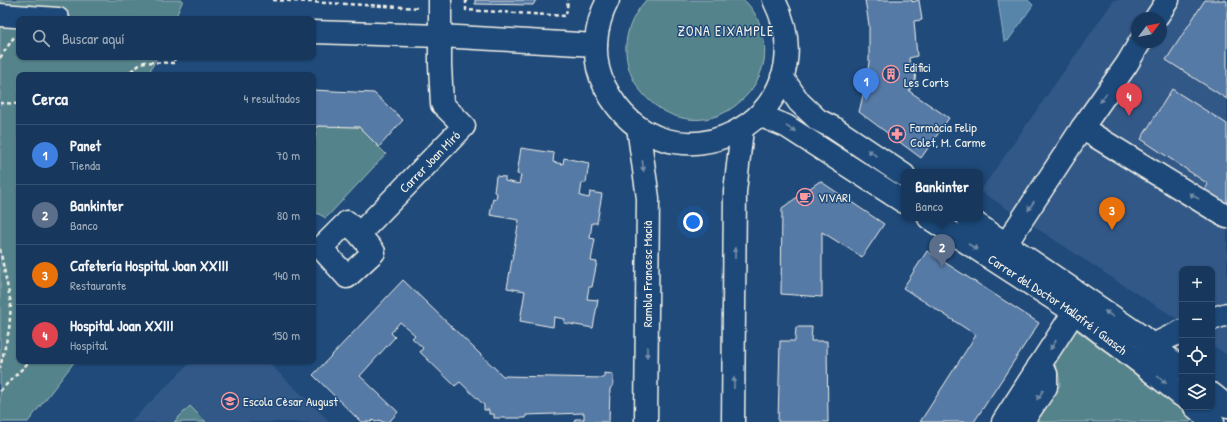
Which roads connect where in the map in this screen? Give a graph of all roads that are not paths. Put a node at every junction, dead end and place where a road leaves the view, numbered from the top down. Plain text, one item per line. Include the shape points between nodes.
1 (608, 0) edge
2 (774, 0) edge
3 (1168, 0) edge
4 (430, 2) edge
5 (1160, 12) edge
6 (0, 15) edge
7 (28, 16) edge
8 (316, 32) edge
9 (440, 36) junction
10 (596, 45) junction
11 (1136, 48) edge
12 (782, 77) junction
13 (759, 115) junction
14 (638, 127) junction
15 (1082, 128) junction
16 (742, 129) junction
17 (901, 173) edge
18 (901, 200) edge
19 (1227, 217) edge
20 (934, 221) edge
21 (972, 221) edge
22 (359, 234) dead end
23 (1006, 244) junction
24 (1074, 312) junction
25 (1227, 314) edge
26 (1215, 318) edge
27 (1179, 332) edge
28 (1154, 345) junction
29 (1179, 366) edge
30 (1038, 367) junction
31 (1179, 394) edge
32 (1215, 396) edge
33 (1227, 406) edge
34 (646, 422) edge
35 (733, 422) edge
36 (1003, 422) edge
37 (1022, 422) edge

1 - 10 street via 599,21
2 - 12 street via 784,24 787,43
3 - 5 street
4 - 9 street
6 - 7 street
8 - 9 street
9 - 10 street
9 - 22 street, Carrer Joan Miró via 442,104 464,126
10 - 14 street via 598,66 610,98
11 -> 15 street
12 - 13 street via 774,96
17 -> 12 street via 818,120 799,102
13 - 16 street
13 -> 18 street via 786,126
14 - 16 street via 655,136 682,143 719,139
14 -> 34 street, Rambla Francesc Macià via 648,198
19 -> 15 street
15 -> 23 street
35 -> 16 street via 735,192
20 -> 24 street, Carrer del Doctor Mallafré i Guasch
21 - 23 street, Carrer del Doctor Mallafré i Guasch
28 -> 23 street, Carrer del Doctor Mallafré i Guasch
24 -> 30 street
24 -> 31 street, Carrer del Doctor Mallafré i Guasch
25 - 26 street
27 - 28 street
28 - 29 street, Carrer del Doctor Mallafré i Guasch
30 - 36 street
30 -> 37 street via 1046,374 1046,387
32 - 33 street

